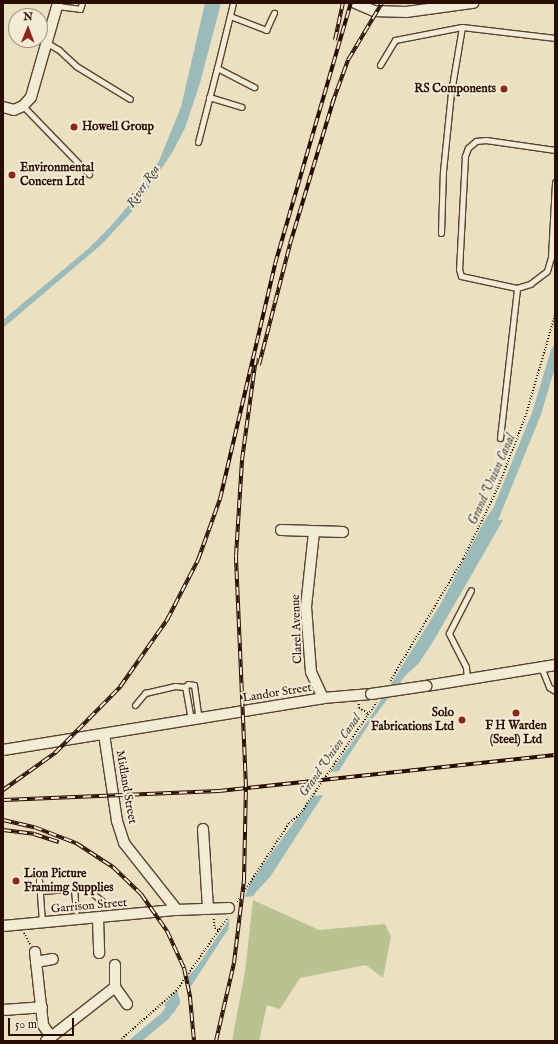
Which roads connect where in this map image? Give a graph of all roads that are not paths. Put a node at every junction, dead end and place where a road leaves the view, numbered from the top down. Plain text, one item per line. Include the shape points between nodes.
1 (82, 3) edge
2 (233, 3) edge
3 (355, 3) edge
4 (473, 3) edge
5 (58, 4) edge
6 (274, 13) dead end
7 (230, 16) junction
8 (462, 26) junction
9 (48, 36) edge
10 (555, 38) edge
11 (48, 44) edge
12 (45, 48) edge
13 (380, 65) dead end
14 (217, 68) junction
15 (254, 87) dead end
16 (209, 97) junction
17 (130, 99) dead end
18 (23, 106) junction
19 (3, 107) edge
20 (241, 107) dead end
21 (198, 142) dead end
22 (555, 150) edge
23 (89, 174) dead end
24 (555, 182) edge
25 (441, 233) dead end
26 (517, 288) junction
27 (500, 438) dead end
28 (281, 530) dead end
29 (314, 532) junction
30 (343, 532) dead end
31 (471, 590) dead end
32 (555, 665) edge
33 (541, 667) junction
34 (467, 680) junction
35 (185, 687) junction
36 (555, 691) edge
37 (324, 698) junction
38 (135, 705) dead end
39 (195, 719) junction
40 (104, 734) junction
41 (3, 750) edge
42 (203, 829) dead end
43 (39, 880) dead end
44 (74, 889) junction
45 (40, 891) junction
46 (106, 904) dead end
47 (229, 908) dead end
48 (211, 909) junction
49 (177, 910) junction
50 (76, 911) dead end
51 (98, 918) junction
52 (42, 923) junction
53 (3, 926) edge
54 (99, 954) dead end
55 (53, 959) dead end
56 (115, 965) dead end
57 (115, 987) junction
58 (127, 1004) dead end
59 (42, 1007) junction
60 (3, 1010) edge
61 (48, 1039) edge

1 - 5 lane via 80,10
2 - 7 lane
3 - 4 street via 374,11 406,12
5 - 9 street
6 - 7 lane via 266,30
7 - 14 lane
8 - 10 lane
8 - 13 lane via 395,40
8 - 25 lane via 450,100 443,172
11 - 17 lane via 59,50 76,66
12 - 18 street via 31,97
14 - 15 lane
14 - 16 lane
16 - 20 lane
16 - 21 lane
18 - 19 street via 14,110
18 - 23 lane
22 - 26 lane via 486,140 476,142 468,148 465,156 459,269 461,276
24 - 26 lane via 551,257 547,271 530,284
26 - 27 lane
28 - 29 street
29 - 30 street
29 - 37 street, Clarel Avenue via 306,607 311,672
31 - 34 lane via 449,632 466,667
32 - 33 street, Landor Street
33 - 34 street, Landor Street
33 - 36 lane via 549,687
34 - 37 street, Landor Street, bridge
35 - 38 lane via 175,686 145,693
35 - 39 lane
35 - 39 lane via 188,684 194,685
37 - 39 street, Landor Street
39 - 40 street, Landor Street
40 - 41 street, Landor Street
40 - 49 street, Midland Street via 117,821 124,843
42 - 48 street
43 - 45 lane
44 - 45 lane
44 - 46 lane via 86,888
44 - 50 lane
45 - 52 lane
47 - 48 street, Garrison Street
48 - 49 street, Garrison Street
49 - 51 street, Garrison Street
51 - 52 street, Garrison Street
51 - 54 street
52 - 53 street, Garrison Street
55 - 59 street via 35,957
56 - 57 street
57 - 58 street
57 - 61 street
59 - 60 street
59 - 61 street via 43,1025

